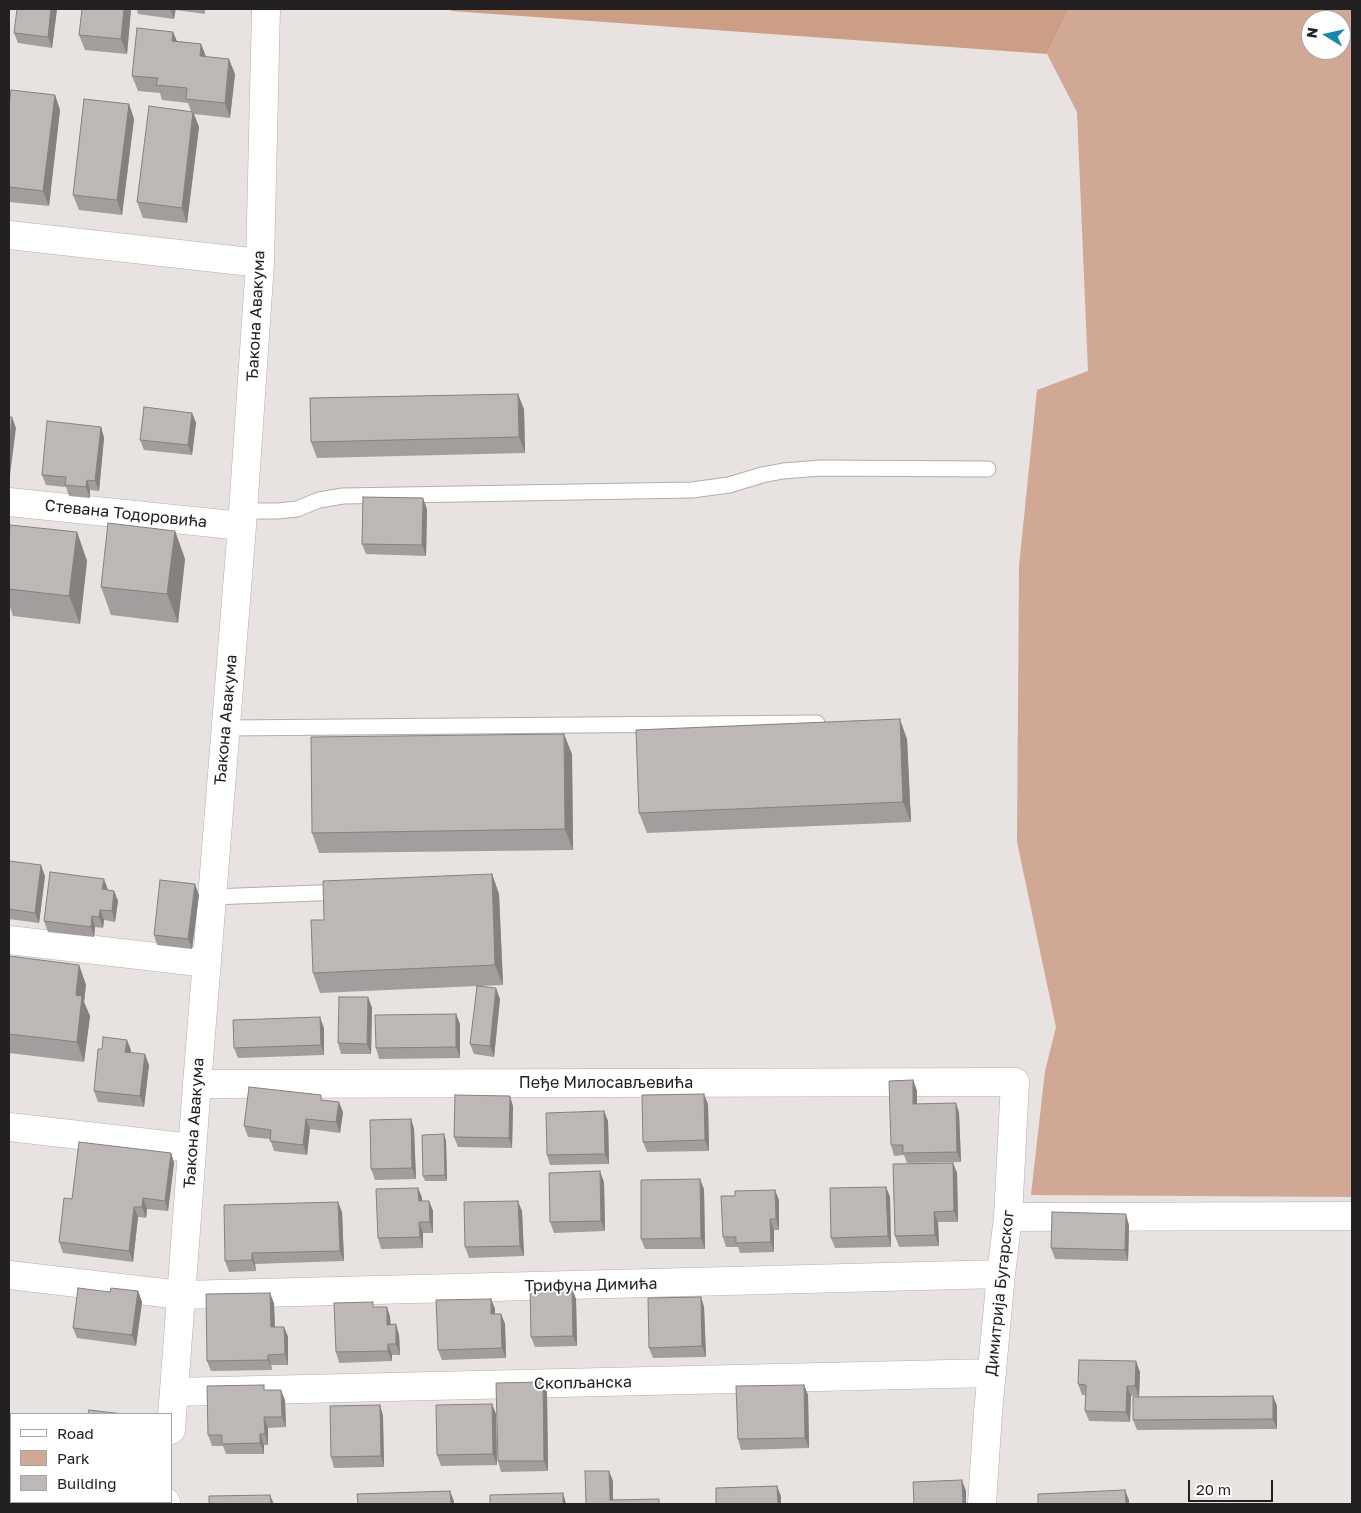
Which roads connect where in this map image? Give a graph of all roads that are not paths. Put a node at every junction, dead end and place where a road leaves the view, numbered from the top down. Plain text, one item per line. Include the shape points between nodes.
1 (266, 9) edge
2 (9, 236) edge
3 (260, 263) junction
4 (988, 469) dead end
5 (9, 502) edge
6 (243, 518) junction
7 (834, 723) edge
8 (226, 728) junction
9 (356, 892) edge
10 (212, 897) junction
11 (9, 940) edge
12 (207, 963) junction
13 (1015, 1082) joint
14 (197, 1084) junction
15 (9, 1127) edge
16 (192, 1148) junction
17 (1352, 1216) edge
18 (1008, 1217) junction
19 (1001, 1274) junction
20 (9, 1275) edge
21 (182, 1295) junction
22 (992, 1373) junction
23 (174, 1392) junction
24 (172, 1417) edge
25 (982, 1504) edge

1 - 3 street, Ђакона Авакума
2 - 3 street
3 - 6 street, Ђакона Авакума
4 - 6 lane via 820,468 783,471 729,485 692,490 342,496 319,500 297,509
5 - 6 street, Стевана Тодоровића
6 - 8 street, Ђакона Авакума
7 - 8 lane
8 - 10 street, Ђакона Авакума
9 - 10 lane
10 - 12 street, Ђакона Авакума
11 - 12 street
12 - 14 street, Ђакона Авакума
13 - 14 street, Пеђе Милосављевића
13 - 18 street, Димитрија Бугарског
14 - 16 street, Ђакона Авакума
15 - 16 street
16 - 21 street, Ђакона Авакума
17 - 18 street
18 - 19 street, Димитрија Бугарског
19 - 21 street, Трифуна Димића
19 - 22 street, Димитрија Бугарског
20 - 21 street, Трифуна Димића
21 - 23 street, Ђакона Авакума
22 - 23 street, Скопљанска
22 - 25 street, Димитрија Бугарског
23 - 24 street, Ђакона Авакума

